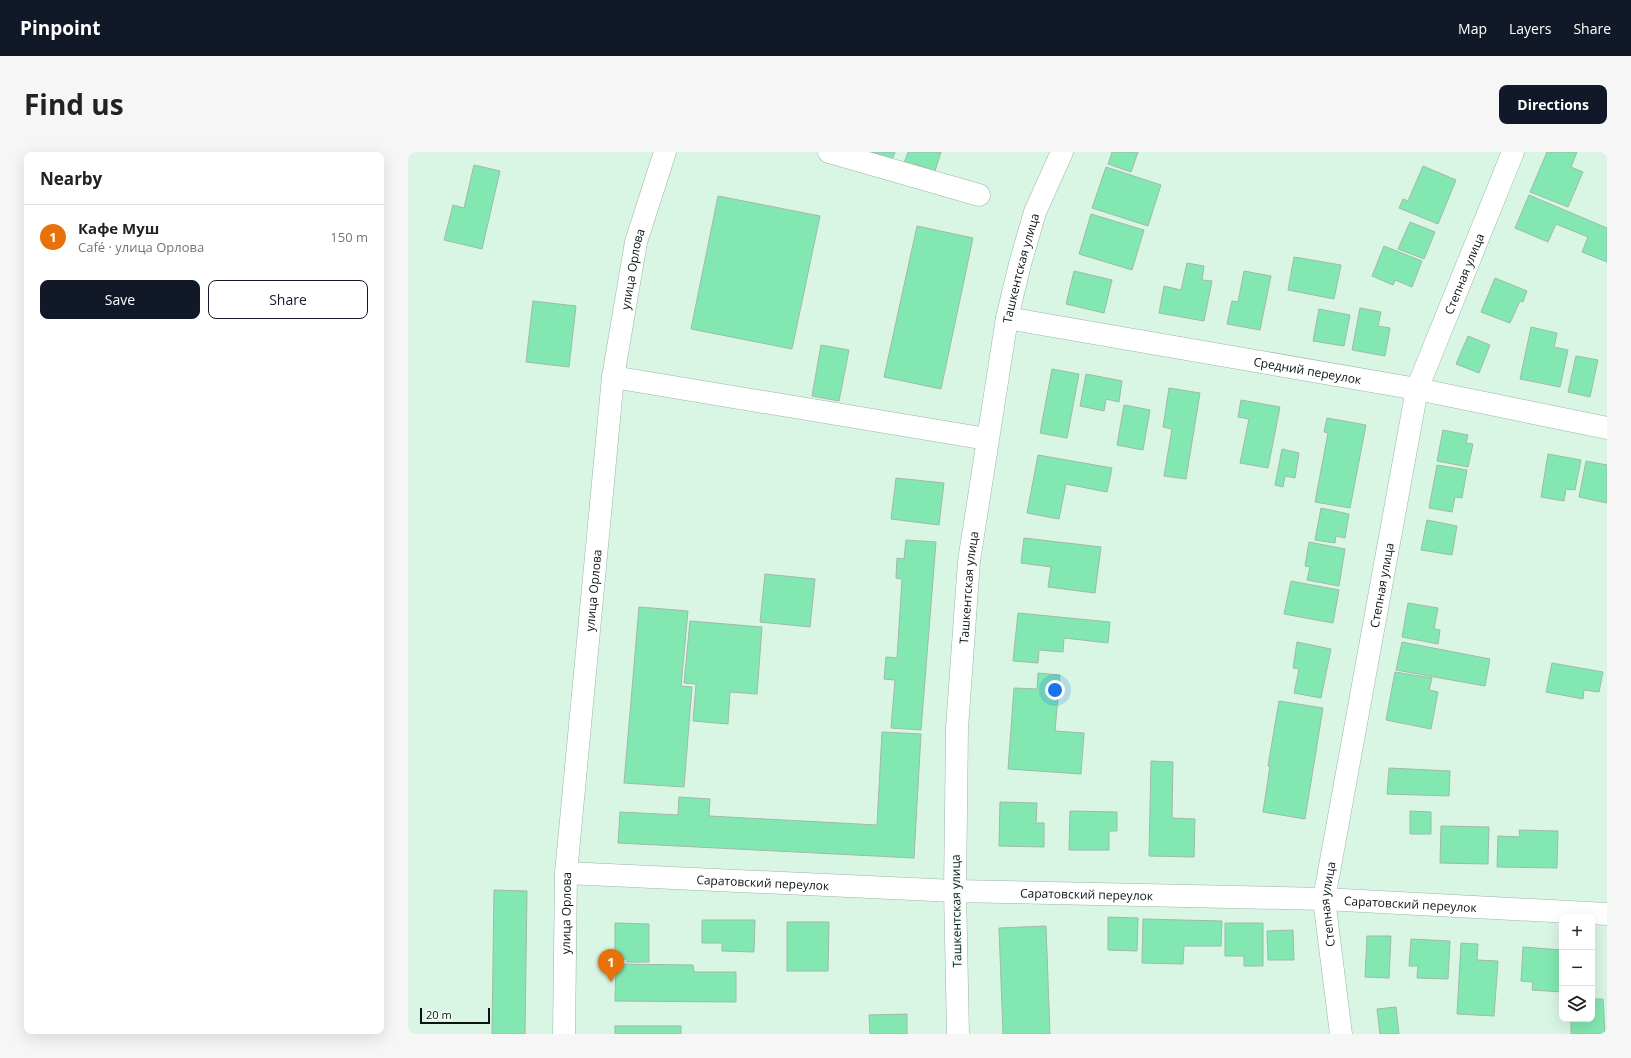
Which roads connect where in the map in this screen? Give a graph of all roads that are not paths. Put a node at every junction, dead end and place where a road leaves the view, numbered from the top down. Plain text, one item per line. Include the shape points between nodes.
1 (665, 152) edge
2 (829, 152) edge
3 (1062, 152) edge
4 (1513, 152) edge
5 (979, 195) dead end
6 (1006, 318) junction
7 (613, 377) junction
8 (1417, 389) junction
9 (1607, 428) edge
10 (987, 439) junction
11 (566, 873) junction
12 (955, 891) junction
13 (1324, 899) junction
14 (1607, 914) edge
15 (564, 1034) edge
16 (958, 1034) edge
17 (1341, 1034) edge

1 - 7 street, улица Орлова via 636,242
2 - 5 street
3 - 6 street, Ташкентская улица via 1035,212
4 - 8 street, Степная улица
6 - 8 street, Средний переулок
6 - 10 street, Ташкентская улица
7 - 10 street
7 - 11 street, улица Орлова
8 - 9 street, Средний переулок
8 - 13 street, Степная улица
10 - 12 street, Ташкентская улица via 969,561 957,720
11 - 12 street, Саратовский переулок
11 - 15 street, улица Орлова
12 - 13 street, Саратовский переулок
12 - 16 street, Ташкентская улица
13 - 14 street, Саратовский переулок
13 - 17 street, Степная улица

